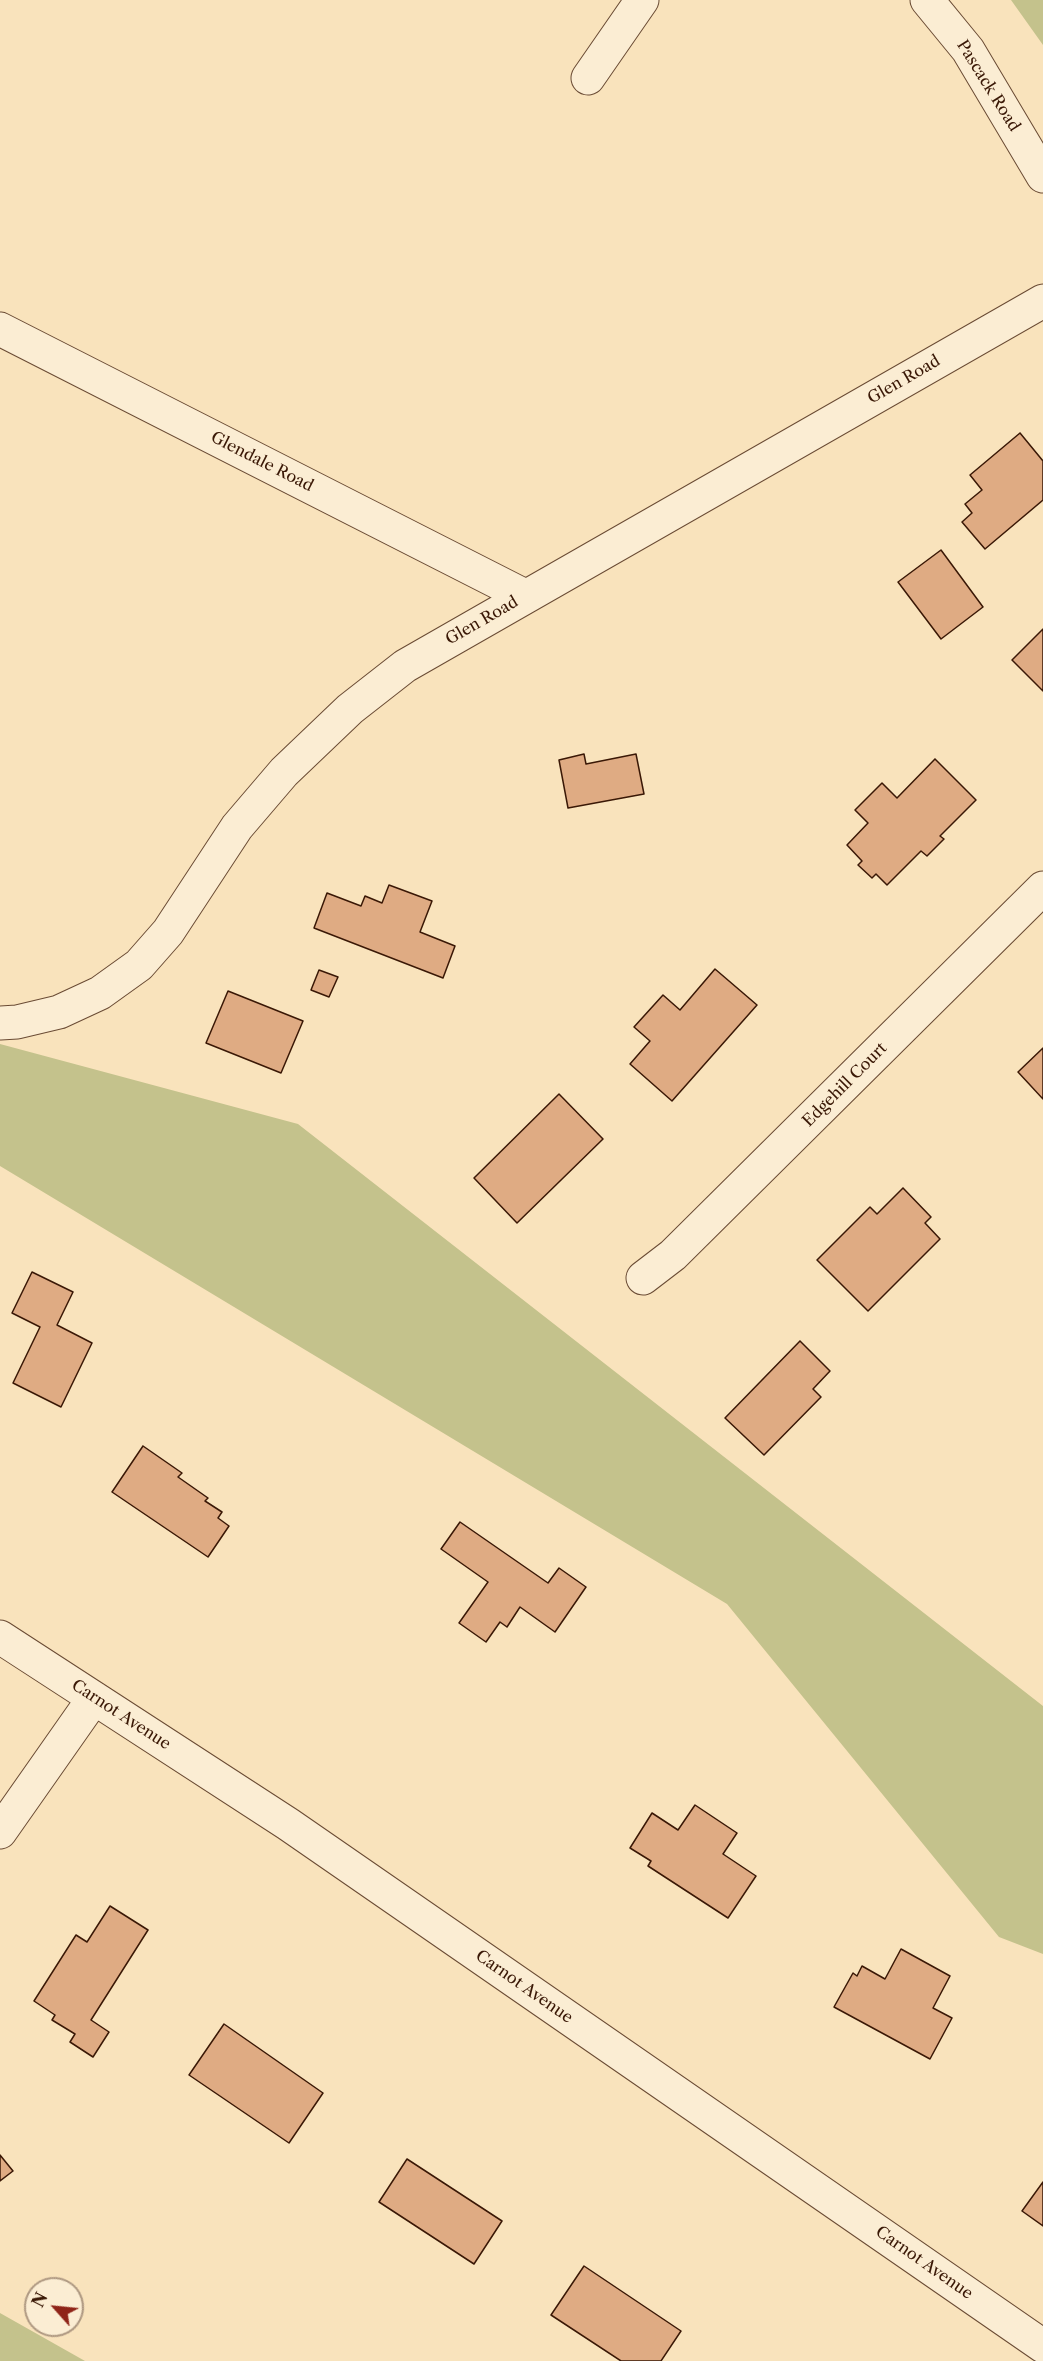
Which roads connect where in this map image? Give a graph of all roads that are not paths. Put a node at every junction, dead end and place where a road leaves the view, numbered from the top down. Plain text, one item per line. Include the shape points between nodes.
1 (642, 0) edge
2 (927, 0) edge
3 (588, 78) dead end
4 (1043, 176) edge
5 (1043, 301) edge
6 (0, 328) edge
7 (525, 596) junction
8 (1043, 888) edge
9 (0, 1023) edge
10 (643, 1278) dead end
11 (0, 1637) edge
12 (94, 1698) junction
13 (0, 1833) edge
14 (1043, 2346) edge

1 - 3 street
2 - 4 street, Pascack Road via 968,50
5 - 7 street, Glen Road
6 - 7 street, Glendale Road
7 - 9 street, Glen Road via 405,666 350,709 284,772 237,827 168,932 139,964 100,993 59,1012
8 - 10 street, Edgehill Court via 673,1255
11 - 12 street, Carnot Avenue
12 - 13 street
12 - 14 street, Carnot Avenue via 298,1830

